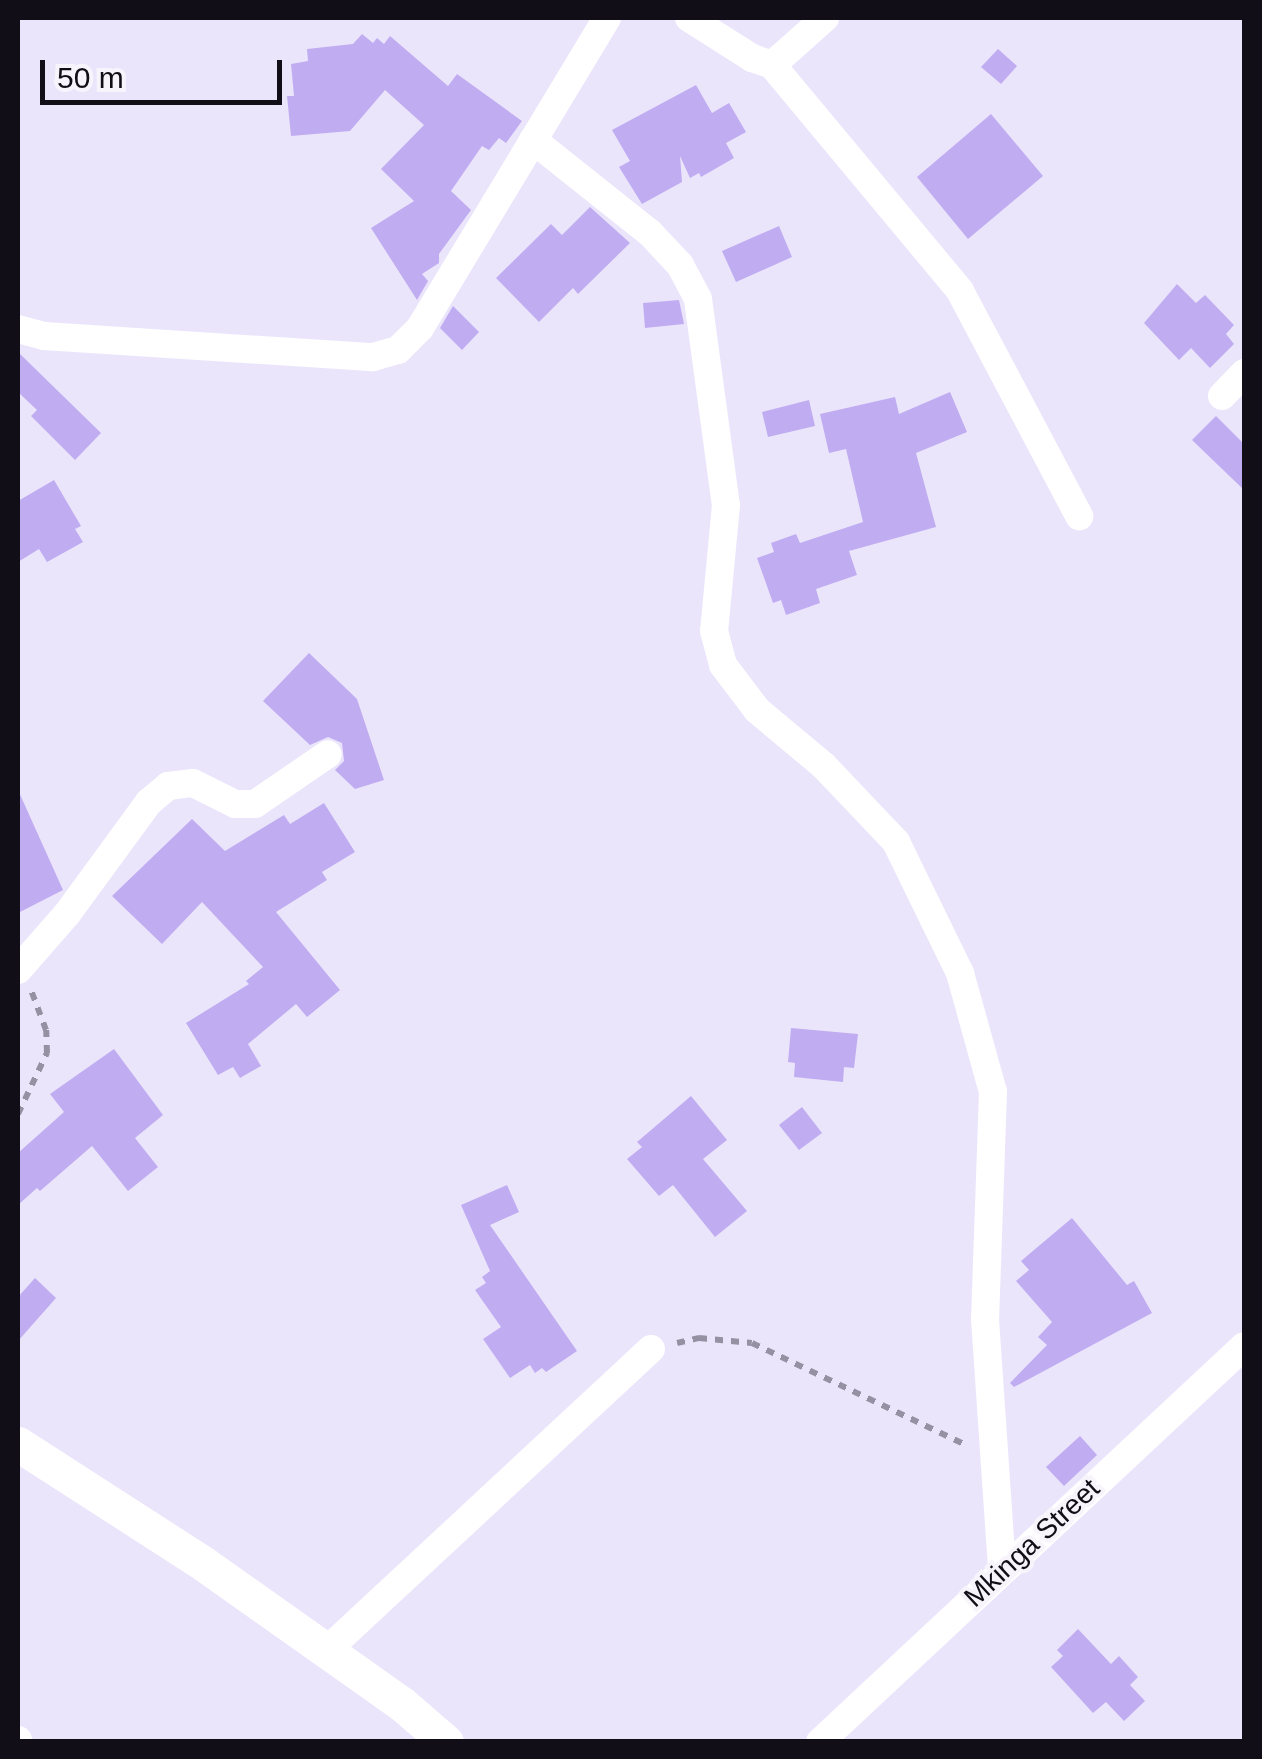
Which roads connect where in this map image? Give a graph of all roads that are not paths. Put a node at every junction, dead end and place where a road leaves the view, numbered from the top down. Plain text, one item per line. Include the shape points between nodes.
1 (607, 18) edge
2 (688, 18) edge
3 (825, 18) edge
4 (772, 66) junction
5 (533, 140) junction
6 (18, 328) edge
7 (1244, 373) edge
8 (1222, 396) dead end
9 (1079, 516) dead end
10 (328, 754) dead end
11 (20, 968) edge
12 (1244, 1346) edge
13 (651, 1349) road end
14 (18, 1444) edge
15 (1002, 1571) junction
16 (325, 1652) junction
17 (446, 1742) edge
18 (820, 1742) edge

1 - 5 street
2 - 4 street
3 - 4 street
4 - 9 street via 960,291
5 - 6 street via 420,328 398,350 372,357 44,336
5 - 15 street via 650,233 680,265 698,299 726,505 714,632 723,665 757,710 824,766 896,842 960,974 993,1092 985,1319
7 - 8 street
10 - 11 street via 255,804 235,804 192,782 168,786
12 - 15 street, Mkinga Street
13 - 16 street
14 - 16 street
15 - 18 street, Mkinga Street
16 - 17 street

